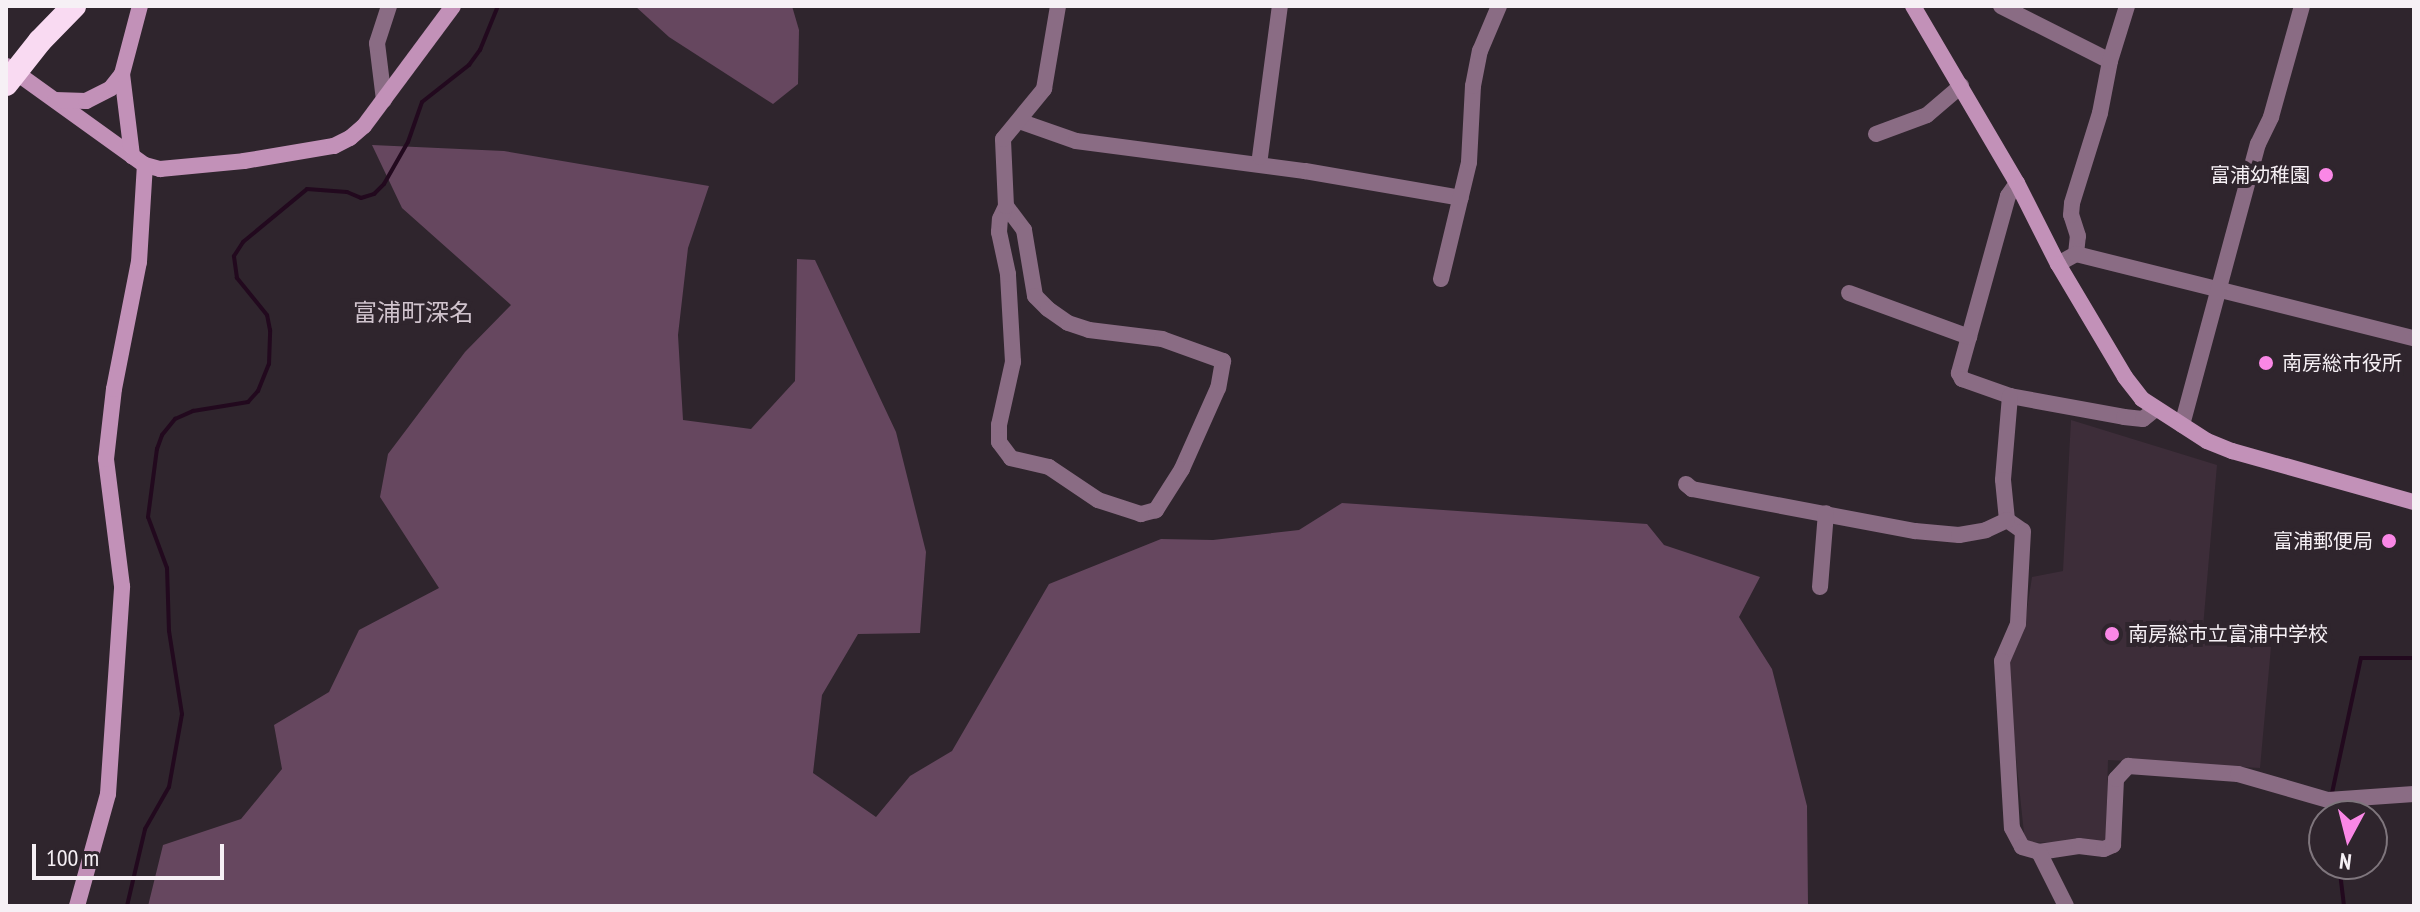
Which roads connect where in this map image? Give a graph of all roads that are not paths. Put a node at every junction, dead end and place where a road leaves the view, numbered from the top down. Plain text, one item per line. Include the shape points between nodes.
1 (74, 6) edge
2 (140, 6) edge
3 (389, 6) edge
4 (453, 6) edge
5 (1058, 6) edge
6 (1280, 6) edge
7 (1499, 6) edge
8 (1913, 6) edge
9 (2001, 6) edge
10 (2127, 6) edge
11 (2302, 6) edge
12 (2110, 61) junction
13 (6, 65) edge
14 (122, 74) junction
15 (6, 84) edge
16 (1961, 86) junction
17 (50, 99) junction
18 (384, 100) junction
19 (1019, 121) junction
20 (1876, 134) dead end
21 (1260, 157) dead end
22 (138, 161) junction
23 (2017, 183) junction
24 (1461, 198) junction
25 (1006, 206) junction
26 (2076, 254) junction
27 (2058, 264) junction
28 (1441, 279) dead end
29 (2219, 289) junction
30 (1849, 293) dead end
31 (1969, 337) junction
32 (2414, 338) edge
33 (2010, 396) junction
34 (2154, 410) junction
35 (2182, 425) junction
36 (1686, 484) dead end
37 (2414, 502) edge
38 (1826, 513) junction
39 (2007, 520) junction
40 (1820, 587) dead end
41 (2414, 794) edge
42 (2039, 852) junction
43 (77, 906) edge
44 (2066, 906) edge

1 - 15 highway, bridge
2 - 14 street
3 - 18 street via 377,43
4 - 18 street
5 - 19 street via 1044,89
6 - 21 street
7 - 24 street via 1480,51 1473,86 1469,162
8 - 16 street
9 - 12 street
10 - 12 street
11 - 29 street
12 - 26 street via 2072,203
13 - 17 street
14 - 17 street via 111,88 86,101
14 - 22 street
16 - 20 street via 1927,115
16 - 23 street
17 - 22 street
18 - 22 street via 364,126 334,146 160,169
19 - 24 street via 1076,141
19 - 25 street via 1003,139
22 - 43 street via 139,262 106,459 122,586 108,794
23 - 27 street
23 - 31 street via 2008,196
24 - 28 street
25 - 25 street via 1024,230 1035,296 1048,309 1089,330 1162,339 1223,361 1218,388 1182,469 1156,510 1141,514 1098,500 1049,467 1003,451 999,425 1013,362 1008,274 999,232
26 - 27 street
26 - 29 street
27 - 34 street via 2125,377
29 - 32 street
29 - 35 street
30 - 31 street
31 - 33 street via 1962,379
33 - 34 street via 2143,419
33 - 39 street via 2003,480
34 - 35 street
35 - 37 street via 2232,451
36 - 38 street
38 - 39 street via 1959,535
38 - 40 street
39 - 42 street via 2023,531 2018,624 2002,661 2012,828 2022,847
41 - 42 street via 2328,800 2238,774 2128,766 2116,779 2113,845
42 - 44 street

